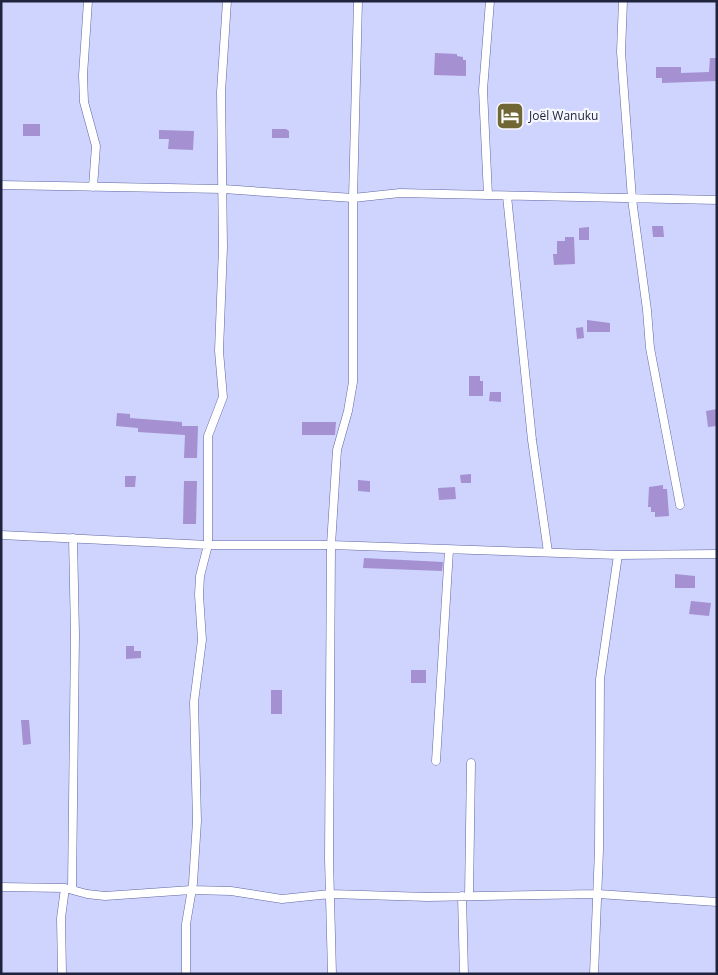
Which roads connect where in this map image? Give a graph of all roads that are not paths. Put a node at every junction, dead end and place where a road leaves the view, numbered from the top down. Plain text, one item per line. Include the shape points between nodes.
1 (88, 1) edge
2 (227, 1) edge
3 (358, 1) edge
4 (490, 1) edge
5 (623, 1) edge
6 (1, 185) edge
7 (93, 187) junction
8 (223, 190) junction
9 (488, 195) junction
10 (507, 196) junction
11 (353, 198) junction
12 (632, 198) junction
13 (717, 200) edge
14 (680, 505) dead end
15 (1, 535) edge
16 (72, 538) junction
17 (208, 544) junction
18 (331, 545) junction
19 (448, 550) junction
20 (548, 552) junction
21 (717, 554) edge
22 (618, 555) junction
23 (436, 761) dead end
24 (471, 763) dead end
25 (1, 887) edge
26 (68, 889) junction
27 (191, 890) junction
28 (330, 894) junction
29 (598, 894) junction
30 (466, 896) junction
31 (717, 902) edge
32 (62, 974) edge
33 (186, 974) edge
34 (332, 974) edge
35 (464, 974) edge
36 (594, 974) edge

1 - 7 street via 83,75 84,102 96,146
2 - 8 street via 222,83
3 - 11 street
4 - 9 street via 483,90
5 - 12 street via 622,52
6 - 7 street
7 - 8 street
8 - 11 street
8 - 17 street via 219,350 222,396 208,436
9 - 10 street
9 - 11 street via 400,193
10 - 12 street
10 - 20 street via 532,440
11 - 18 street via 353,382 337,450
12 - 13 street
12 - 14 street via 650,348
15 - 16 street
16 - 17 street
16 - 26 street via 75,636
17 - 18 street
17 - 27 street via 202,560 199,595 202,640 194,702 197,821
18 - 19 street
18 - 28 street
19 - 20 street
19 - 23 street
20 - 22 street
21 - 22 street
22 - 29 street via 600,679
24 - 30 street
25 - 26 street
26 - 27 street via 106,896
26 - 32 street via 60,918
27 - 28 street via 282,899
27 - 33 street via 186,924
28 - 30 street
28 - 34 street
29 - 30 street
29 - 31 street
29 - 36 street
30 - 35 street

